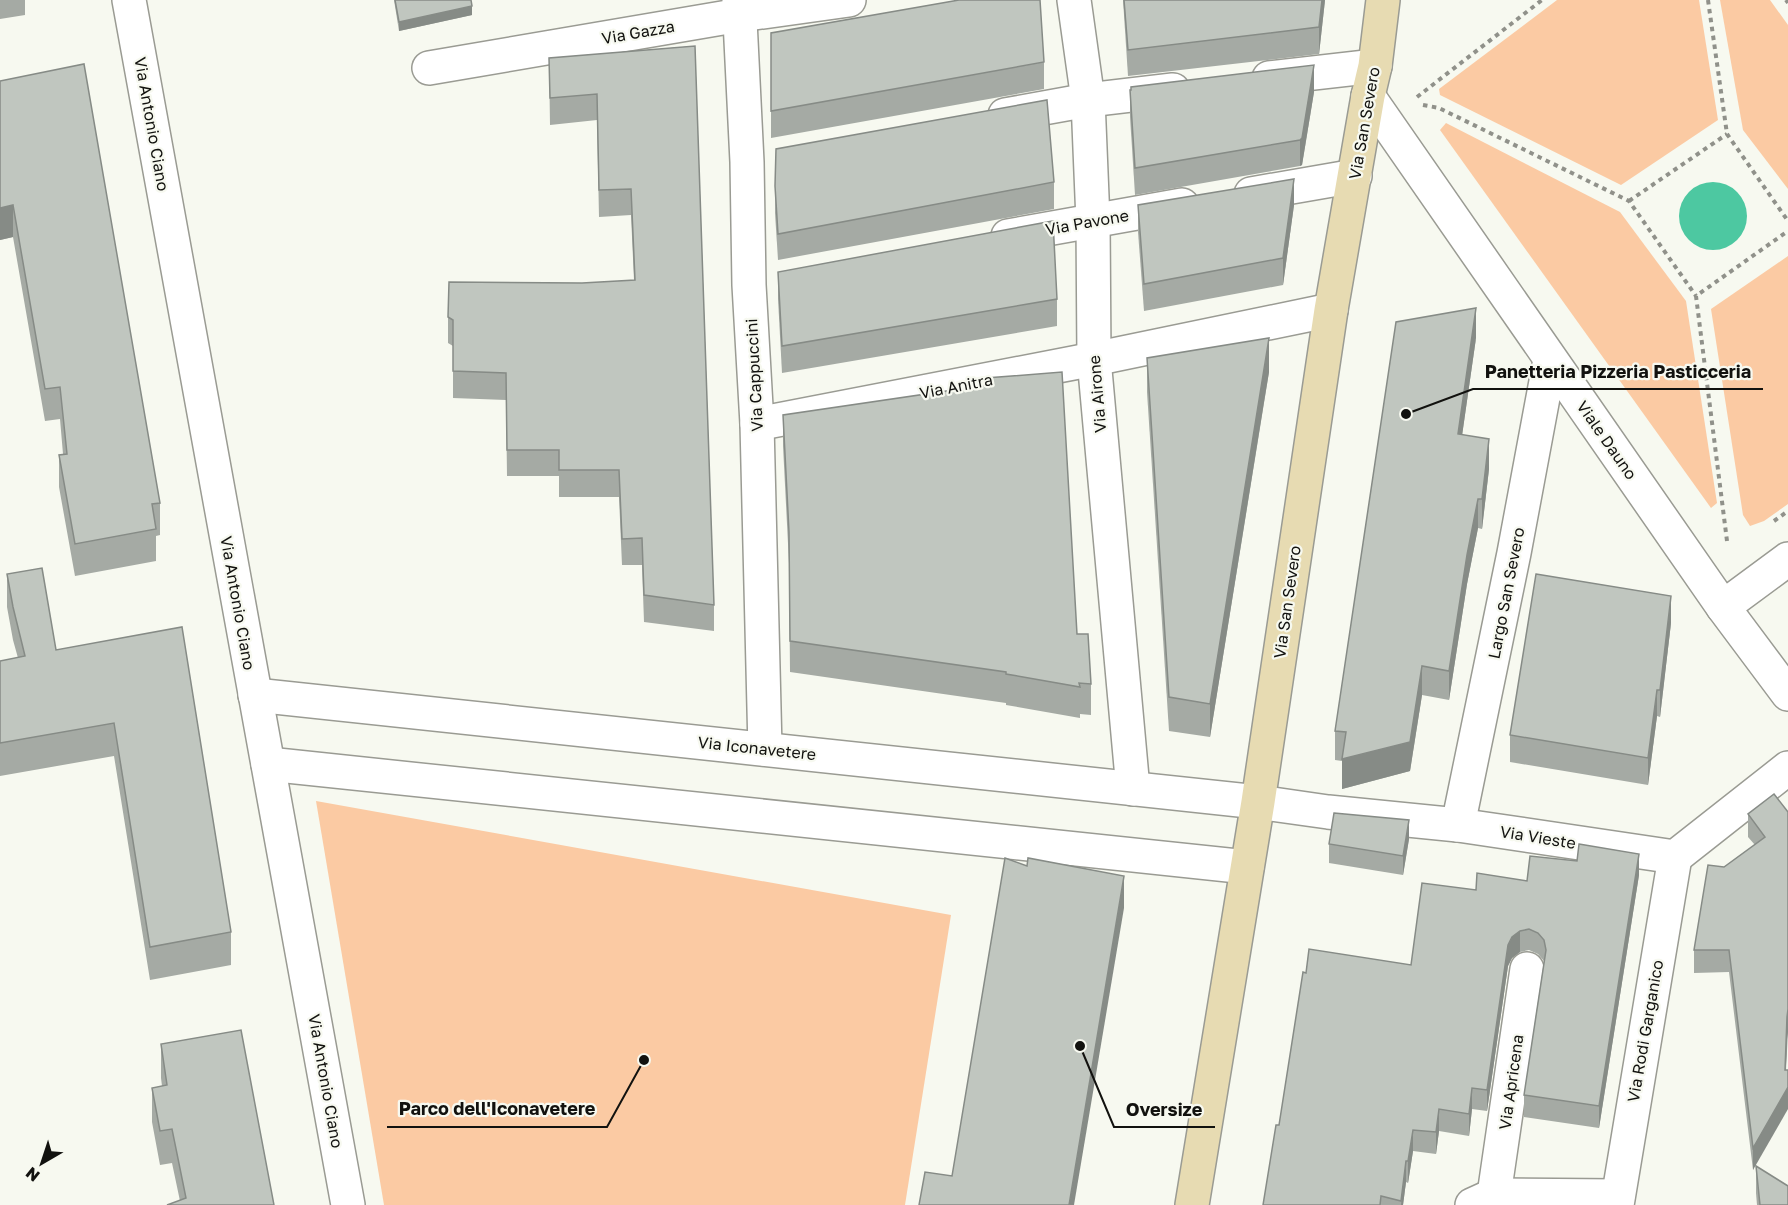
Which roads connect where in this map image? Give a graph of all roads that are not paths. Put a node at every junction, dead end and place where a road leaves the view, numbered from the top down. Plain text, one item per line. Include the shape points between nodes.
1 (129, 0) edge
2 (849, 0) edge
3 (1074, 0) edge
4 (1383, 0) edge
5 (739, 8) edge
6 (429, 68) dead end
7 (1371, 81) junction
8 (1237, 82) edge
9 (1203, 86) edge
10 (1088, 100) junction
11 (982, 119) edge
12 (1355, 176) junction
13 (1093, 220) junction
14 (978, 242) edge
15 (783, 278) edge
16 (749, 285) junction
17 (1331, 310) junction
18 (1094, 359) junction
19 (1550, 360) junction
20 (757, 424) junction
21 (1788, 559) edge
22 (1723, 607) junction
23 (1788, 694) edge
24 (255, 695) junction
25 (765, 749) junction
26 (268, 764) junction
27 (1788, 768) edge
28 (1133, 789) junction
29 (1258, 802) junction
30 (1458, 825) junction
31 (1675, 857) junction
32 (1247, 867) junction
33 (1527, 969) dead end
34 (1483, 1200) edge
35 (1617, 1201) edge
36 (348, 1205) edge
37 (1192, 1205) edge

1 - 24 street, Via Antonio Ciano
2 - 5 street, Via Gazza
3 - 10 street, Via Airone
4 - 7 street, Via San Severo
5 - 6 street, Via Gazza
5 - 16 street, Via Cappuccini via 759,160
7 - 8 street
7 - 12 street, Via San Severo
7 - 19 street, Viale Dauno
9 - 10 street
10 - 11 street
10 - 13 street, Via Airone
12 - 13 street, Via Pavone
12 - 17 street, Via San Severo
13 - 14 street, Via Pavone
13 - 18 street, Via Airone
15 - 16 street
16 - 20 street, Via Cappuccini
17 - 18 street, Via Anitra
17 - 29 street, Via San Severo
18 - 20 street, Via Anitra
18 - 28 street, Via Airone
19 - 22 street, Viale Dauno
19 - 30 street, Largo San Severo
20 - 25 street, Via Cappuccini
21 - 22 street
22 - 23 street, Viale Dauno
24 - 25 street, Via Iconavetere
24 - 26 street, Via Antonio Ciano
25 - 28 street, Via Iconavetere
26 - 32 street
26 - 36 street, Via Antonio Ciano
27 - 31 street
28 - 29 street, Via Iconavetere
29 - 30 street, Via Vieste
29 - 32 street, Via San Severo
30 - 31 street, Via Vieste
31 - 35 street, Via Rodi Garganico
32 - 37 street, Via San Severo
33 - 34 street, Via Apricena
34 - 35 street

